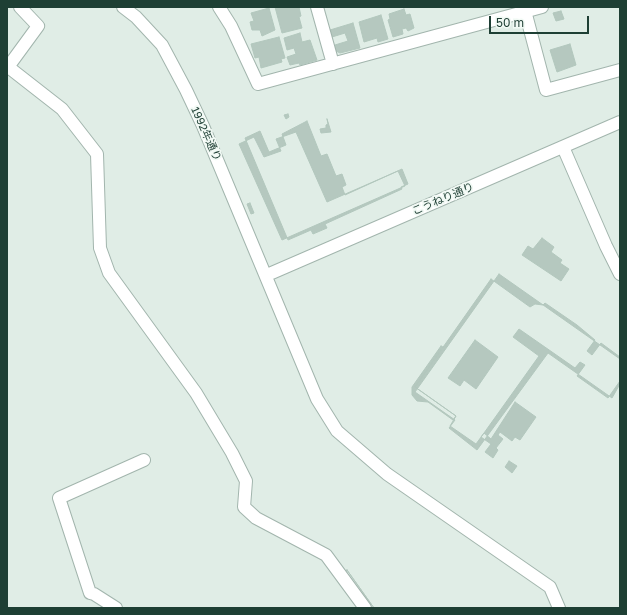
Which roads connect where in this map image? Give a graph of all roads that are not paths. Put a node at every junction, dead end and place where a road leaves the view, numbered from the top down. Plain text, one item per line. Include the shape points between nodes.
1 (20, 7) edge
2 (123, 7) edge
3 (219, 7) edge
4 (317, 7) edge
5 (542, 7) edge
6 (524, 9) edge
7 (333, 64) junction
8 (8, 67) edge
9 (620, 70) edge
10 (620, 122) edge
11 (563, 147) junction
12 (620, 274) edge
13 (267, 275) junction
14 (144, 460) dead end
15 (116, 608) edge
16 (365, 608) edge
17 (559, 608) edge

1 - 8 street via 38,26
2 - 13 street, 1992年通り via 162,45 203,126
3 - 7 street via 231,26 258,84
4 - 7 street
5 - 6 street
6 - 7 street
6 - 9 street via 546,90
8 - 16 street via 62,109 97,154 100,248 109,273 196,393 232,453 246,481 244,507 256,518 326,555
10 - 11 street, こうねり通り
11 - 12 street
11 - 13 street, こうねり通り
13 - 17 street, 1992年通り via 317,399 337,432 387,474 550,587
14 - 15 street via 59,498 90,593

